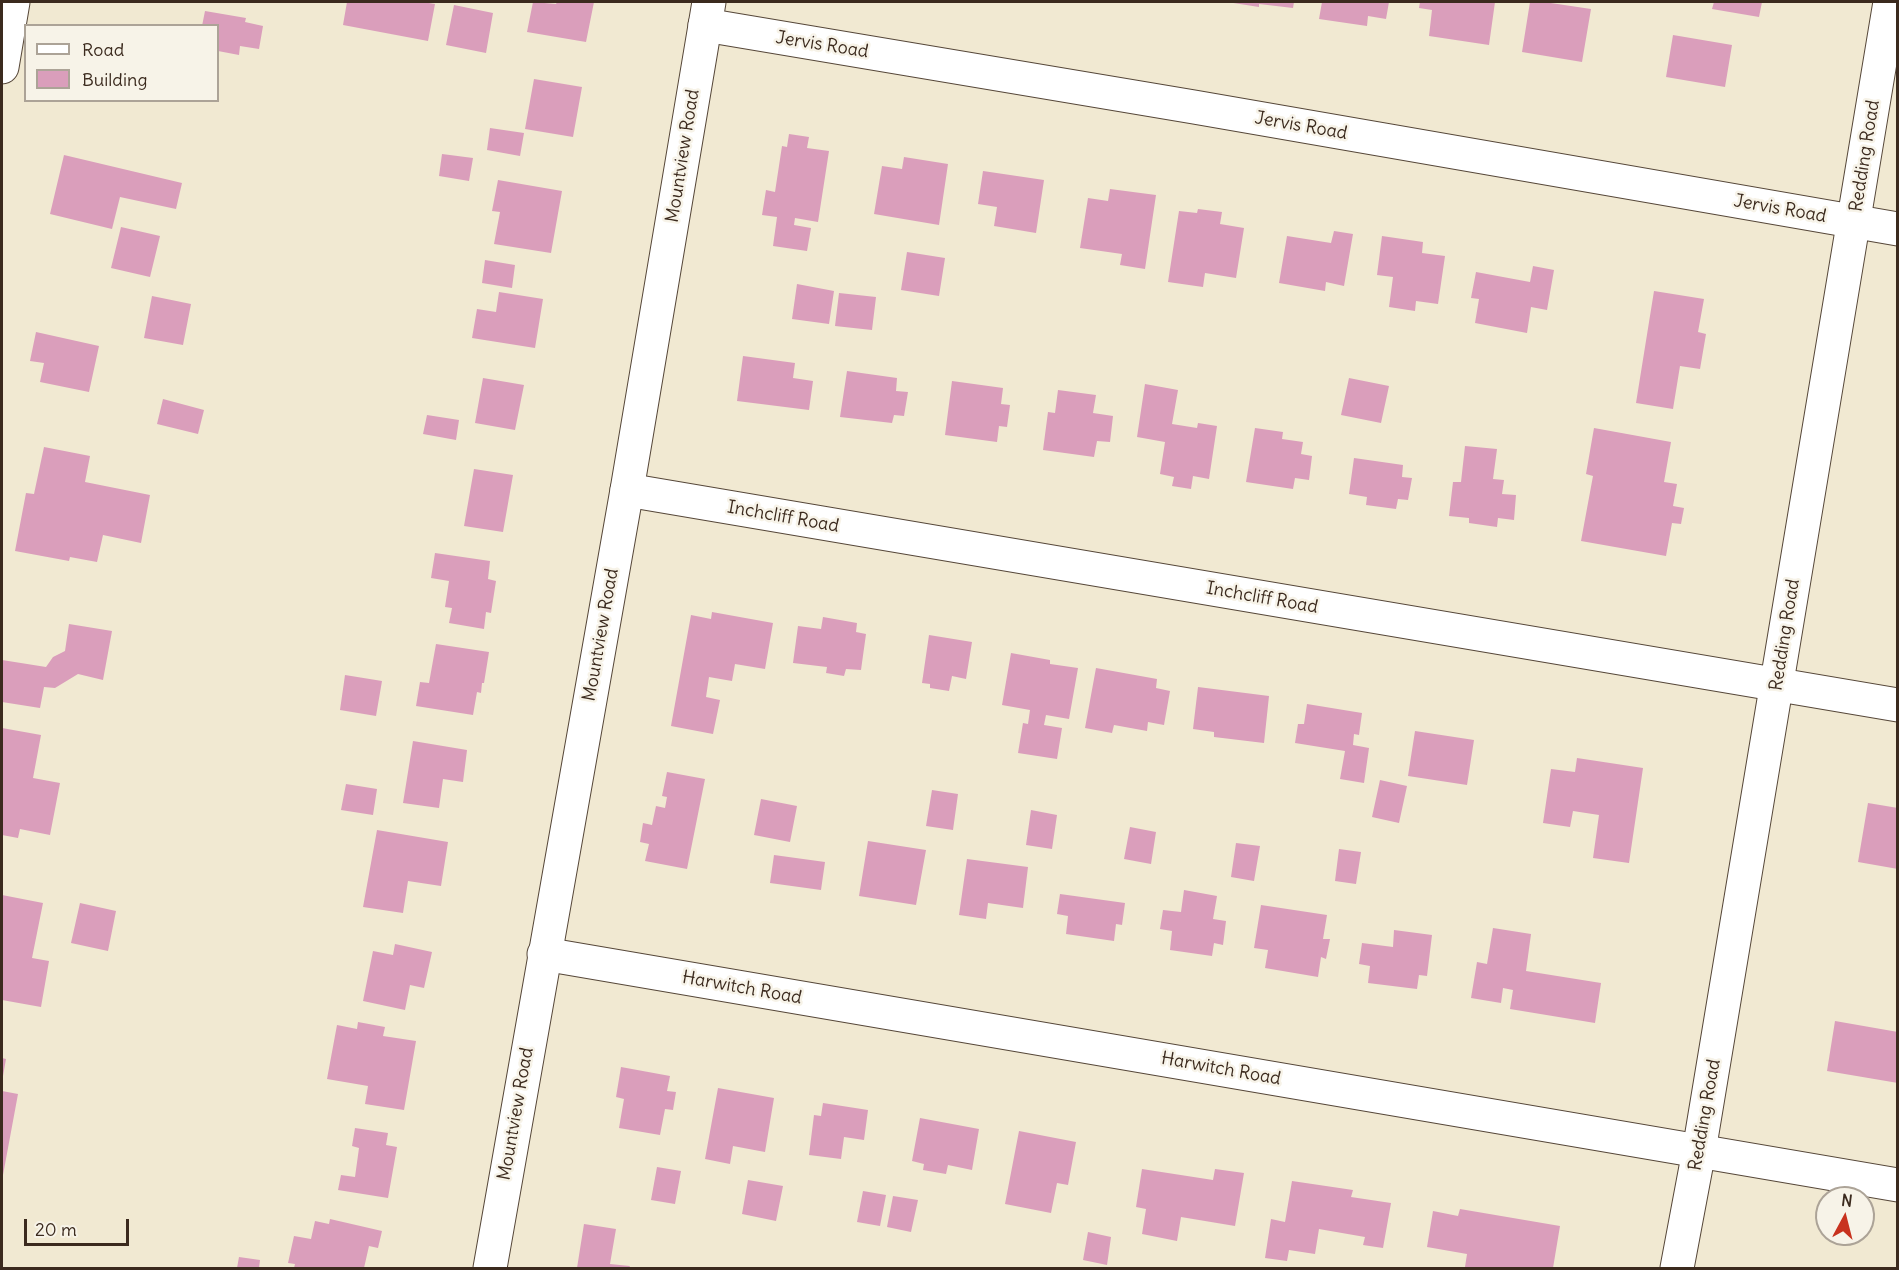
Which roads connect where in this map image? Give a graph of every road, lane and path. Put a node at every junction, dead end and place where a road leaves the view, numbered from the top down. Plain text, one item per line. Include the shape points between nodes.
1 (13, 2) edge
2 (1890, 2) edge
3 (707, 13) edge
4 (2, 67) edge
5 (1855, 222) junction
6 (1898, 229) edge
7 (627, 490) junction
8 (1777, 685) junction
9 (1898, 705) edge
10 (544, 954) junction
11 (1700, 1151) junction
12 (1898, 1185) edge
13 (490, 1269) edge
14 (1677, 1269) edge

1 - 4 street
2 - 5 street, Redding Road
3 - 5 street, Jervis Road via 1206,109
3 - 7 street, Mountview Road
5 - 6 street, Jervis Road
5 - 8 street, Redding Road
7 - 8 street, Inchcliff Road
7 - 10 street, Mountview Road
8 - 9 street, Inchcliff Road
8 - 11 street, Redding Road
10 - 11 street, Harwitch Road
10 - 13 street, Mountview Road
11 - 12 street, Harwitch Road
11 - 14 street, Redding Road

